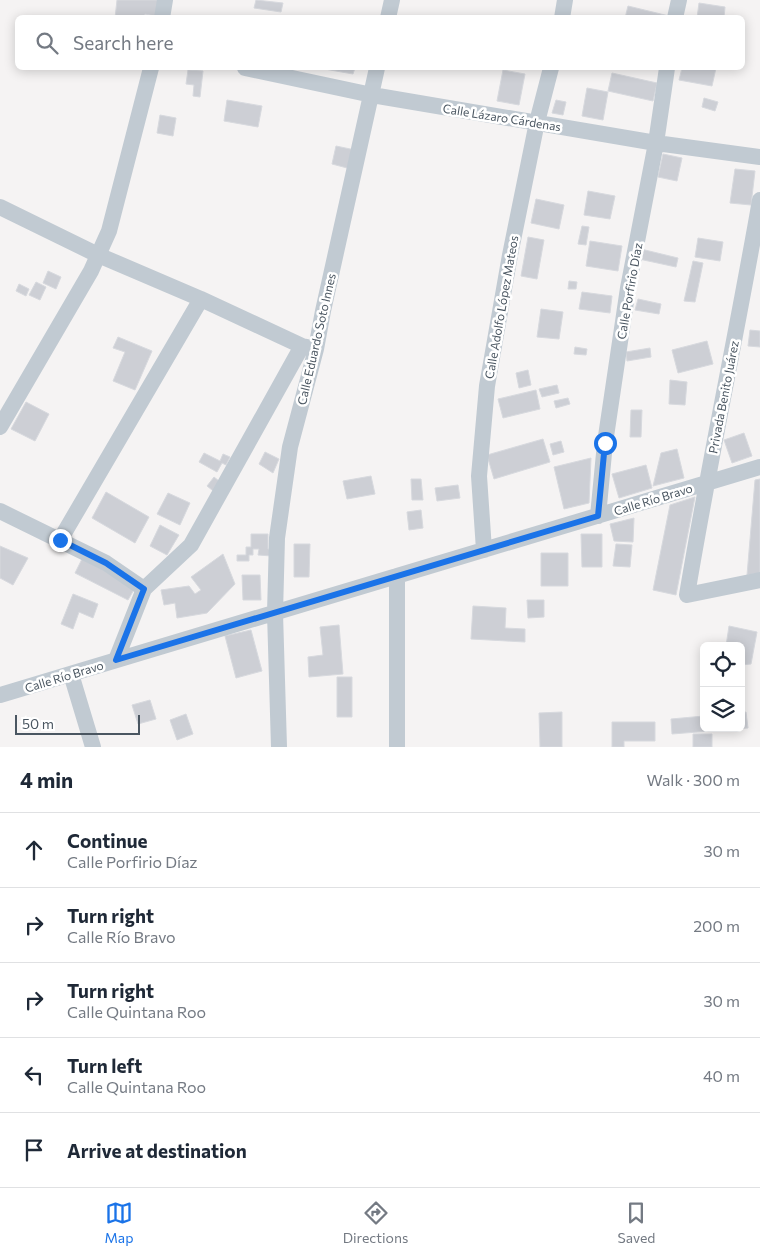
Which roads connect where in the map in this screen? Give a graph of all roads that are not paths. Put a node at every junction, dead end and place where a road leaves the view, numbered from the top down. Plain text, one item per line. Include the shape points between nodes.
1 (165, 0) edge
2 (392, 0) edge
3 (565, 0) edge
4 (679, 0) edge
5 (162, 15) edge
6 (389, 15) edge
7 (562, 15) edge
8 (676, 15) edge
9 (150, 70) edge
10 (254, 70) edge
11 (378, 70) edge
12 (550, 70) edge
13 (667, 70) edge
14 (372, 95) junction
15 (537, 122) junction
16 (656, 142) junction
17 (760, 157) edge
18 (760, 200) edge
19 (0, 207) edge
20 (98, 255) junction
21 (201, 299) junction
22 (309, 348) junction
23 (0, 427) edge
24 (760, 467) edge
25 (705, 484) junction
26 (0, 511) edge
27 (598, 516) junction
28 (60, 540) junction
29 (484, 550) junction
30 (396, 576) junction
31 (760, 580) edge
32 (144, 589) junction
33 (275, 612) junction
34 (116, 660) junction
35 (71, 674) junction
36 (0, 695) edge
37 (94, 747) edge
38 (279, 747) edge
39 (397, 747) edge

1 - 5 street
2 - 6 street
3 - 7 street
4 - 8 street
9 - 20 street via 109,231
10 - 14 street, Calle Lázaro Cárdenas
11 - 14 street, Calle Eduardo Soto Innes
12 - 15 street, Calle Adolfo López Mateos
13 - 16 street, Calle Porfirio Díaz
14 - 15 street, Calle Lázaro Cárdenas
14 - 22 street, Calle Eduardo Soto Innes via 323,311
15 - 16 street, Calle Lázaro Cárdenas
15 - 29 street, Calle Adolfo López Mateos via 487,386 479,476
16 - 17 street, Calle Lázaro Cárdenas
16 - 27 street, Calle Porfirio Díaz via 628,288 605,443
18 - 25 street, Privada Benito Juárez
19 - 20 street
20 - 21 street
20 - 23 street
21 - 22 street
21 - 28 street
22 - 32 street via 191,544
22 - 33 street, Calle Eduardo Soto Innes via 277,538
24 - 25 street, Calle Río Bravo
25 - 27 street, Calle Río Bravo
25 - 31 street, Privada Benito Juárez via 687,594
26 - 28 street
27 - 29 street, Calle Río Bravo
28 - 32 street via 106,563
29 - 30 street, Calle Río Bravo
30 - 33 street, Calle Río Bravo
30 - 39 street
32 - 34 street
33 - 34 street, Calle Río Bravo
33 - 38 street, Calle Eduardo Soto Innes
34 - 35 street, Calle Río Bravo
35 - 36 street, Calle Río Bravo
35 - 37 street

